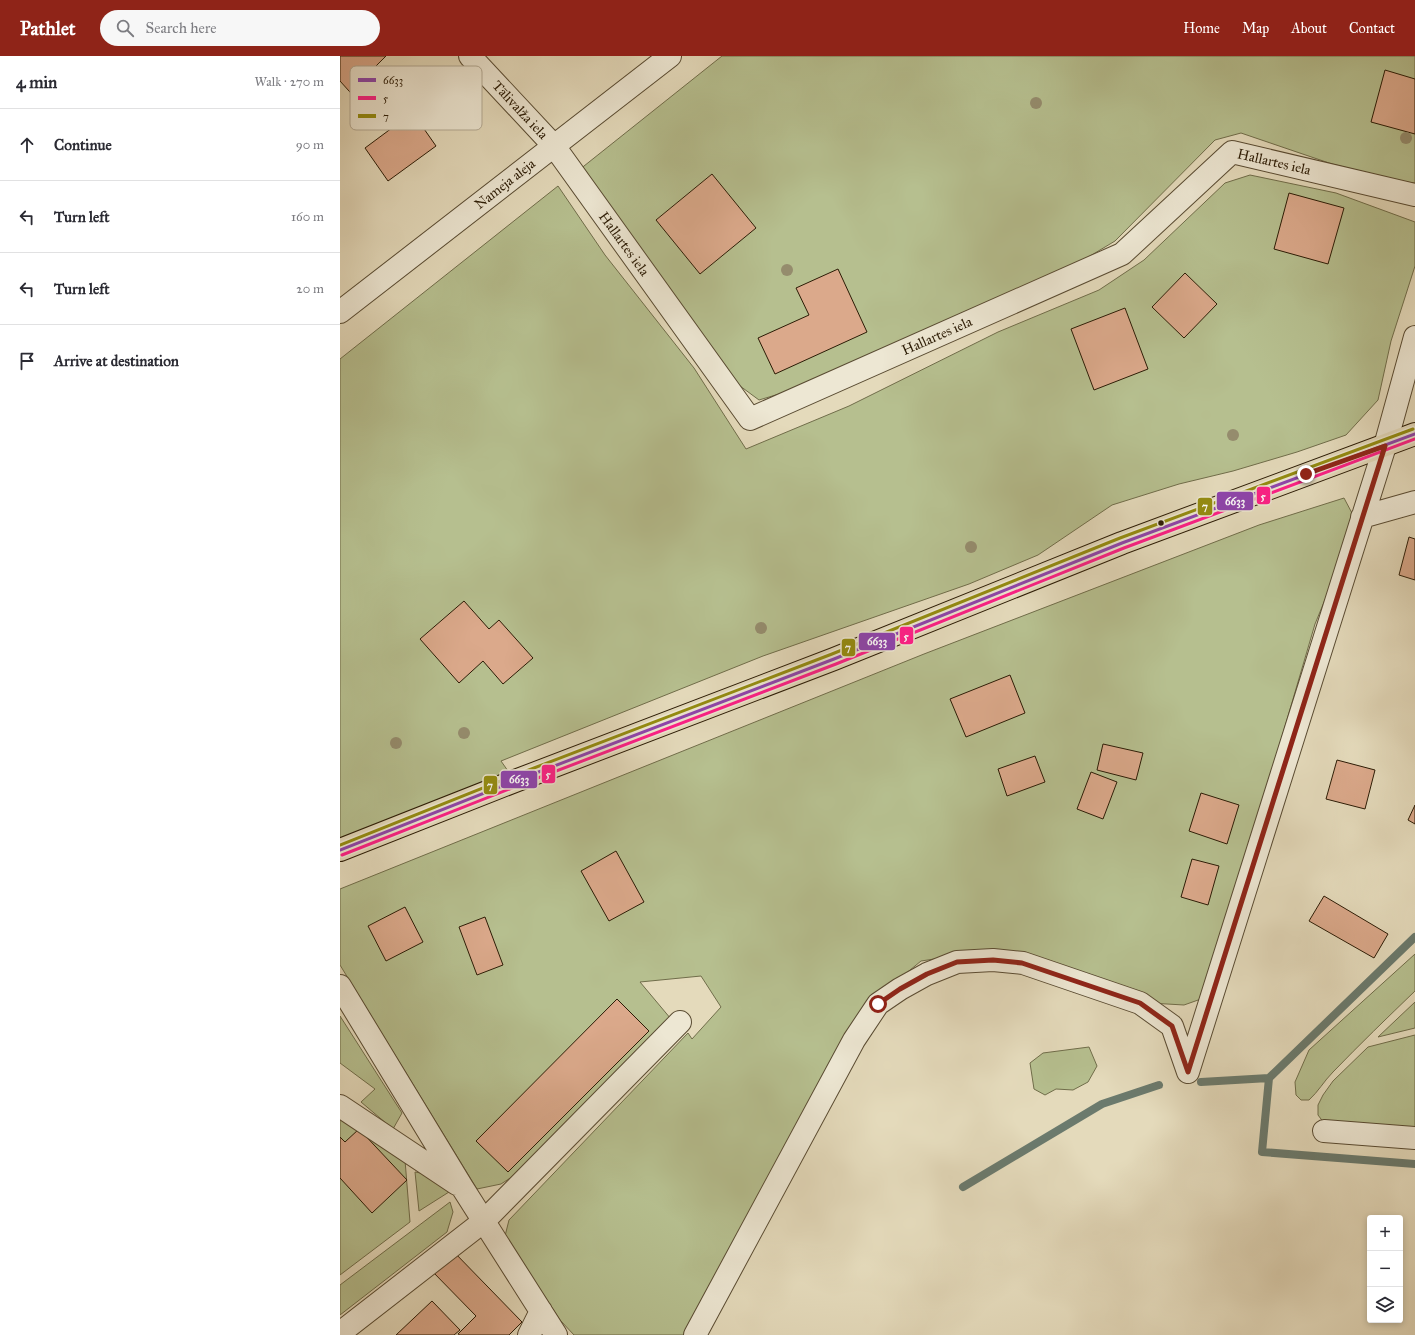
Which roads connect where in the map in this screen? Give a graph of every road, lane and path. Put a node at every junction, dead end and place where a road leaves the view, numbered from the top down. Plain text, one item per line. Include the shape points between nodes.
1 (470, 56) edge
2 (670, 56) edge
3 (479, 66) edge
4 (482, 69) edge
5 (554, 146) junction
6 (1415, 195) edge
7 (340, 312) edge
8 (1415, 337) edge
9 (1415, 434) edge
10 (1385, 446) junction
11 (1415, 502) edge
12 (1362, 517) junction
13 (340, 850) edge
14 (340, 986) edge
15 (680, 1022) dead end
16 (340, 1106) edge
17 (1324, 1131) dead end
18 (1415, 1138) edge
19 (462, 1187) junction
20 (484, 1221) junction
21 (541, 1312) junction
22 (340, 1334) edge
23 (529, 1335) edge
24 (556, 1335) edge
25 (695, 1335) edge

1 - 3 street, Tālivalža iela
2 - 5 street, Nameja aleja
4 - 5 street, Tālivalža iela
5 - 6 street, Hallartes iela via 750,419 1122,254 1232,152
5 - 7 street, Nameja aleja
8 - 10 street
9 - 10 main road
10 - 12 street
10 - 13 main road via 1122,543
11 - 12 street
12 - 25 street via 1188,1072 1172,1026 1140,1003 1022,963 993,960 957,962 927,974 878,1004 854,1040
14 - 19 street
15 - 20 street
16 - 19 street
17 - 18 street
19 - 20 street
20 - 21 street
20 - 22 street
21 - 23 street
21 - 24 street

